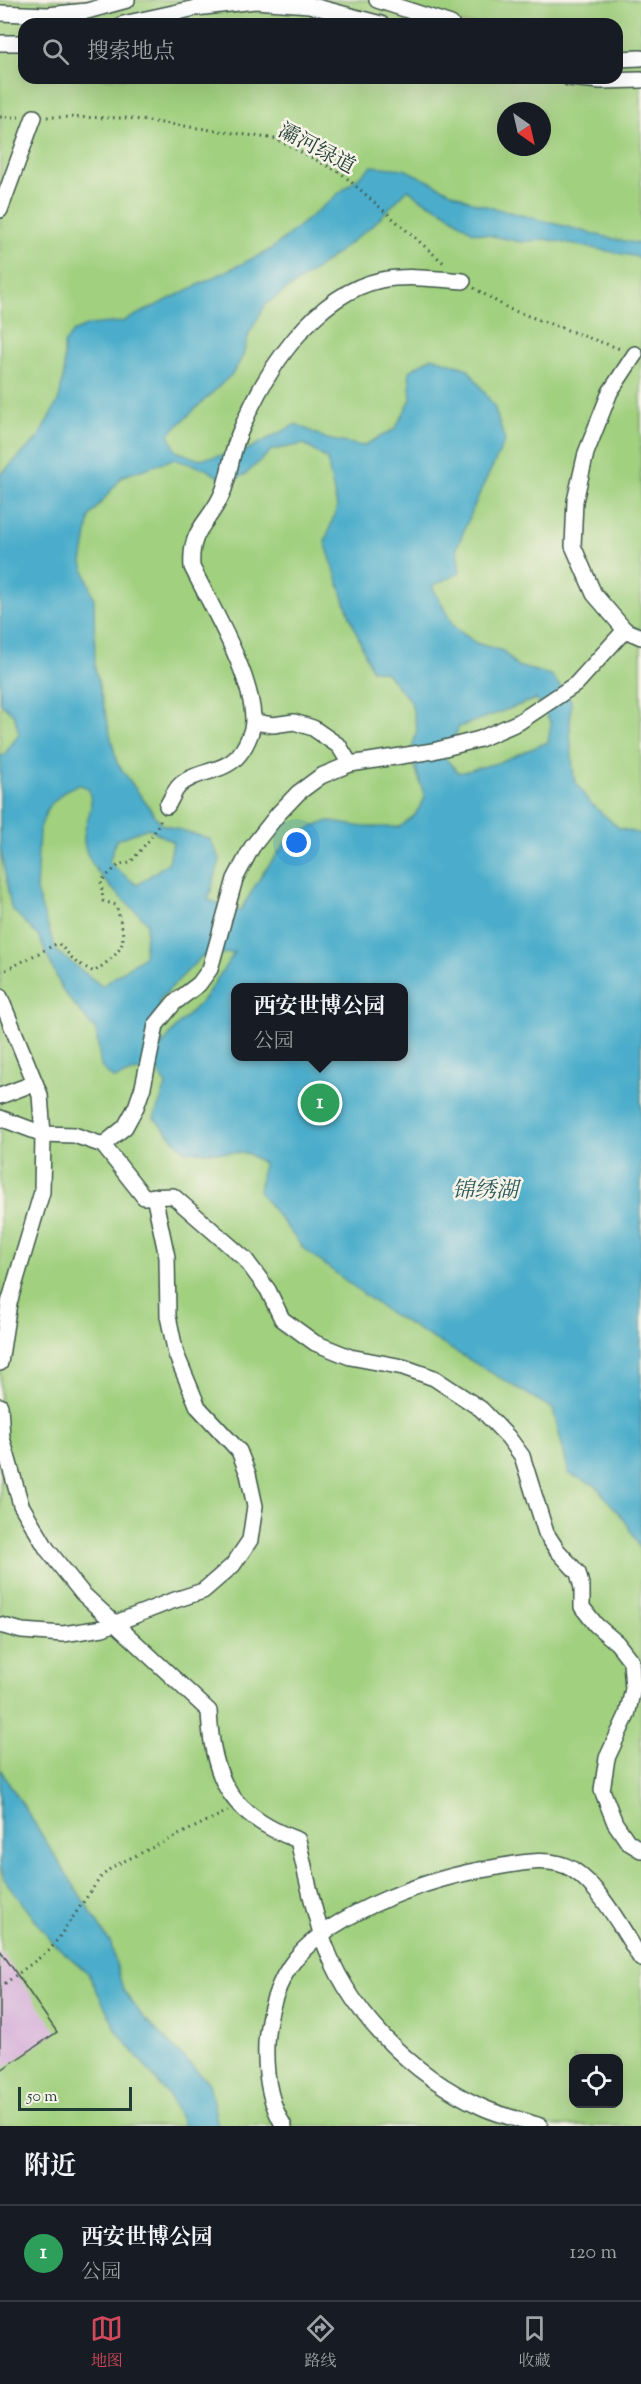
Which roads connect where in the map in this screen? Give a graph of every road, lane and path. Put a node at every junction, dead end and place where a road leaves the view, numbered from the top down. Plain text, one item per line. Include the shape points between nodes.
1 (127, 0) edge
2 (377, 0) edge
3 (0, 13) edge
4 (152, 18) edge
5 (358, 18) edge
6 (432, 18) edge
7 (0, 43) edge
8 (18, 43) edge
9 (641, 58) edge
10 (623, 59) edge
11 (623, 80) edge
12 (641, 80) edge
13 (0, 117) edge
14 (34, 117) junction
15 (0, 210) edge
16 (463, 280) junction
17 (634, 354) joint
18 (625, 630) junction
19 (641, 638) edge
20 (254, 722) junction
21 (350, 764) junction
22 (167, 806) joint
23 (0, 971) edge
24 (0, 997) edge
25 (35, 1083) junction
26 (0, 1096) edge
27 (0, 1118) edge
28 (44, 1134) junction
29 (103, 1145) junction
30 (154, 1196) junction
31 (0, 1363) edge
32 (0, 1406) edge
33 (117, 1623) junction
34 (0, 1625) edge
35 (238, 1806) junction
36 (641, 1850) edge
37 (321, 1935) junction
38 (641, 1959) edge
39 (0, 1987) edge
40 (284, 2126) edge
41 (540, 2126) edge

1 - 3 street via 87,11 48,15
2 - 6 street
4 - 5 street via 255,1 309,5
7 - 8 street
9 - 10 street
11 - 12 street
13 - 14 path, 灞河绿道
14 - 15 street
14 - 16 path, 灞河绿道 via 127,117 276,139 341,173
16 - 17 path, 灞河绿道 via 509,309
16 - 20 street via 381,280 348,291 301,331 254,401 239,434 224,490 194,538 191,552 192,567 248,685
17 - 18 street via 610,392 586,453 575,501 573,546 594,594
18 - 19 street
18 - 21 street via 576,684 519,722 480,739 433,752
20 - 21 street via 294,722 313,728 339,746
20 - 22 street via 237,757 224,767 179,786
21 - 29 street via 321,776 298,793 252,847 235,879 210,969 156,1025 136,1107 125,1127
22 - 23 path via 153,835 130,862 120,864 101,881 103,901 116,905 125,937 117,955 94,972 76,962 58,943
24 - 25 street
25 - 26 street
25 - 28 street
27 - 28 street
28 - 29 street via 74,1135
28 - 31 street via 42,1192 9,1303
29 - 30 street via 144,1197
30 - 33 street via 167,1257 168,1316 176,1354 198,1407 239,1451 255,1506 250,1540 233,1565 203,1591
30 - 36 street via 173,1196 217,1233 245,1259 268,1290 282,1319 315,1343 350,1357 402,1366 434,1378 481,1409 508,1437 522,1456 546,1533 578,1573 582,1607 631,1661 633,1689 629,1707 607,1758 602,1790 615,1823 628,1842
32 - 33 street via 2,1438 21,1504 47,1550 82,1593
33 - 34 street via 63,1634
33 - 35 street via 209,1711 215,1761
35 - 37 street via 260,1824 298,1840
35 - 39 path via 112,1867 99,1878 50,1950
37 - 38 street via 385,1898 466,1872 553,1862 588,1882
37 - 40 street via 296,1958 279,1986 268,2022 269,2094
37 - 41 street via 364,2015 400,2055 442,2085 485,2108

